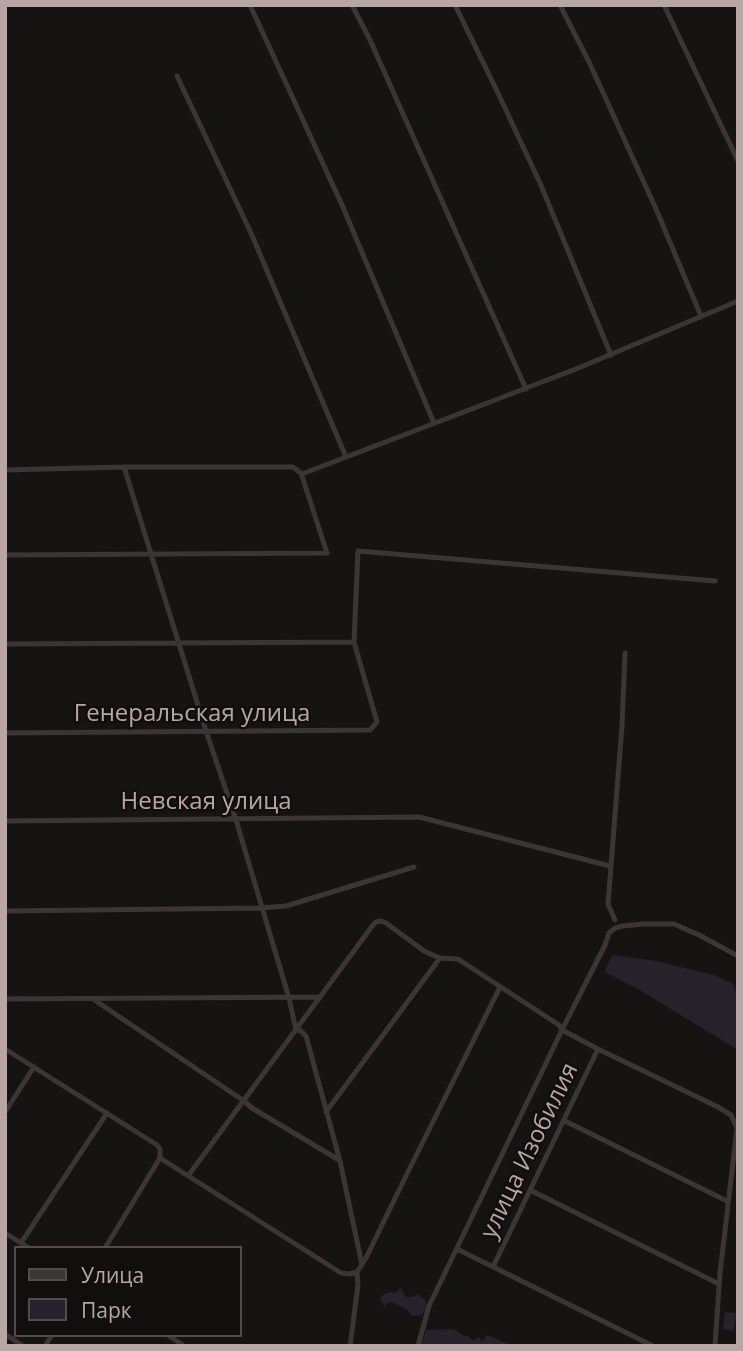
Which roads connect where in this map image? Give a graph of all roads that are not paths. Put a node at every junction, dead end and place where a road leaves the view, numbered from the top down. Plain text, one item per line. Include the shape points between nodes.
1 (250, 5) edge
2 (352, 5) edge
3 (455, 5) edge
4 (561, 5) edge
5 (664, 5) edge
6 (177, 76) dead end
7 (738, 161) edge
8 (738, 301) edge
9 (701, 316) junction
10 (611, 355) junction
11 (526, 389) junction
12 (435, 424) junction
13 (346, 457) junction
14 (124, 467) junction
15 (5, 470) edge
16 (302, 474) junction
17 (152, 554) junction
18 (5, 555) edge
19 (715, 581) dead end
20 (178, 642) junction
21 (354, 642) junction
22 (5, 644) edge
23 (625, 653) dead end
24 (206, 731) junction
25 (5, 733) edge
26 (236, 820) junction
27 (5, 821) edge
28 (610, 866) junction
29 (414, 867) dead end
30 (261, 908) junction
31 (5, 911) edge
32 (615, 920) dead end
33 (738, 956) edge
34 (440, 958) junction
35 (500, 986) junction
36 (320, 997) junction
37 (289, 998) junction
38 (5, 999) edge
39 (93, 999) junction
40 (296, 1030) junction
41 (562, 1030) junction
42 (5, 1049) edge
43 (598, 1049) junction
44 (34, 1067) junction
45 (244, 1101) junction
46 (5, 1112) edge
47 (327, 1112) junction
48 (107, 1113) junction
49 (565, 1121) junction
50 (737, 1127) edge
51 (160, 1158) junction
52 (340, 1161) junction
53 (188, 1176) junction
54 (530, 1191) junction
55 (727, 1201) junction
56 (5, 1233) edge
57 (22, 1243) junction
58 (26, 1246) edge
59 (107, 1246) edge
60 (457, 1249) junction
61 (362, 1265) junction
62 (493, 1267) junction
63 (357, 1272) junction
64 (719, 1284) junction
65 (5, 1334) edge
66 (23, 1346) edge
67 (350, 1346) edge
68 (418, 1346) edge
69 (653, 1346) edge
70 (715, 1346) edge

1 - 12 street
2 - 11 street
3 - 10 street via 540,183
4 - 9 street
5 - 7 street
6 - 13 street via 251,233
8 - 9 street
9 - 10 street
10 - 11 street
11 - 12 street
12 - 13 street
13 - 16 street
14 - 15 street
14 - 16 street via 293,467
14 - 17 street
16 - 17 street via 327,553
17 - 18 street
17 - 20 street
19 - 21 street via 358,551
20 - 21 street
20 - 22 street
20 - 24 street
21 - 24 street, Генеральская улица via 377,722 370,730
23 - 28 street
24 - 25 street, Генеральская улица
24 - 26 street
26 - 27 street, Невская улица
26 - 28 street, Невская улица via 419,817
26 - 30 street
28 - 32 street via 608,904
29 - 30 street via 286,906
30 - 31 street
30 - 37 street
33 - 41 street via 674,924 615,928
34 - 35 street via 457,959
34 - 36 street via 386,923 376,922
34 - 47 street
35 - 41 street
35 - 61 street
36 - 37 street
36 - 40 street
37 - 39 street
37 - 40 street
38 - 39 street
39 - 45 street
40 - 45 street
40 - 47 street via 306,1036
41 - 43 street
41 - 60 street
42 - 44 street
43 - 49 street, улица Изобилия
43 - 50 street via 718,1107 731,1115
44 - 46 street
44 - 48 street
45 - 52 street
45 - 53 street
47 - 52 street
48 - 51 street via 157,1145
48 - 57 street
49 - 54 street, улица Изобилия
49 - 55 street
50 - 55 street
51 - 53 street
51 - 59 street
52 - 61 street
53 - 63 street via 341,1273
54 - 62 street, улица Изобилия
54 - 64 street
55 - 64 street
56 - 57 street
57 - 58 street
60 - 62 street
60 - 68 street via 429,1306
61 - 63 street
62 - 69 street
63 - 67 street
64 - 70 street
65 - 66 street

